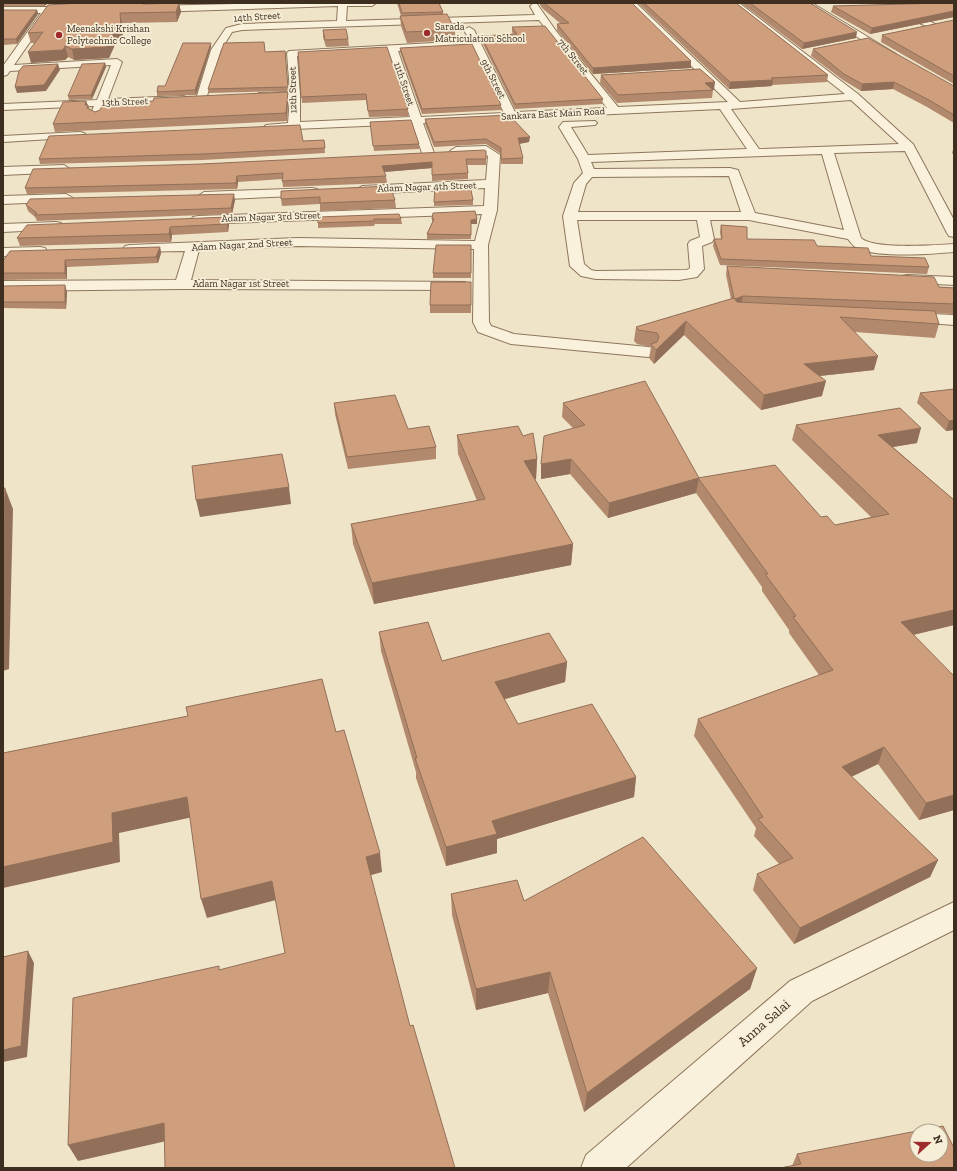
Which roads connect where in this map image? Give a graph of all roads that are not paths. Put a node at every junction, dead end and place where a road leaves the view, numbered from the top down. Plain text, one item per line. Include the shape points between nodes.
1 (56, 3) edge
2 (226, 3) edge
3 (372, 3) edge
4 (533, 3) edge
5 (631, 3) edge
6 (734, 3) edge
7 (806, 3) edge
8 (343, 4) edge
9 (143, 6) edge
10 (914, 6) edge
11 (79, 9) edge
12 (816, 9) junction
13 (831, 9) dead end
14 (3, 10) edge
15 (47, 11) junction
16 (542, 18) junction
17 (464, 20) junction
18 (947, 22) edge
19 (341, 24) junction
20 (934, 26) junction
21 (919, 29) edge
22 (881, 36) edge
23 (954, 36) edge
24 (865, 39) junction
25 (851, 42) edge
26 (475, 44) junction
27 (392, 48) junction
28 (815, 50) edge
29 (801, 54) junction
30 (900, 59) edge
31 (5, 71) edge
32 (702, 72) junction
33 (686, 73) edge
34 (295, 95) junction
35 (248, 97) edge
36 (854, 97) junction
37 (217, 98) edge
38 (201, 99) junction
39 (101, 103) junction
40 (723, 105) junction
41 (737, 105) junction
42 (3, 107) edge
43 (614, 110) junction
44 (511, 116) junction
45 (732, 116) junction
46 (417, 120) junction
47 (294, 126) junction
48 (262, 128) edge
49 (3, 139) edge
50 (909, 147) junction
51 (827, 150) junction
52 (755, 152) junction
53 (428, 153) junction
54 (413, 154) edge
55 (584, 159) junction
56 (75, 168) edge
57 (3, 170) edge
58 (589, 173) junction
59 (491, 184) junction
60 (346, 190) edge
61 (322, 191) edge
62 (76, 198) edge
63 (3, 200) edge
64 (490, 210) junction
65 (570, 216) junction
66 (703, 216) junction
67 (749, 216) junction
68 (190, 217) junction
69 (73, 225) edge
70 (3, 228) edge
71 (954, 233) edge
72 (853, 236) junction
73 (481, 245) junction
74 (954, 248) edge
75 (113, 249) edge
76 (50, 251) edge
77 (3, 252) edge
78 (891, 278) edge
79 (954, 281) edge
80 (182, 284) junction
81 (480, 285) junction
82 (3, 286) edge
83 (891, 318) edge
84 (954, 320) edge
85 (648, 352) dead end
86 (954, 914) edge
87 (599, 1168) edge

1 - 15 street
2 - 9 street
3 - 8 street
4 - 16 street, 7th Street
5 - 32 street
6 - 29 street
7 - 12 street
8 - 9 street
8 - 19 street
10 - 20 street via 890,6
11 - 15 street
12 - 13 street
12 - 24 street
14 - 15 street
15 - 31 street
16 - 17 street
16 - 43 street, 7th Street via 595,78
17 - 19 street via 385,26
17 - 26 street, 9th Street
18 - 20 street
19 - 38 street, 14th Street via 242,27 229,30 216,50
20 - 21 street
20 - 23 street
22 - 24 street
24 - 25 street
24 - 30 street
26 - 27 street
26 - 44 street, 9th Street
27 - 34 street, 12th Street via 292,53
27 - 46 street, 11th Street
28 - 29 street
29 - 36 street
31 - 39 street via 117,62
32 - 33 street
32 - 41 street
34 - 35 street
34 - 47 street, 12th Street
36 - 41 street, Sankara East Main Road
36 - 50 street
37 - 38 street, 13th Street
38 - 39 street, 13th Street
39 - 42 street, 13th Street
39 - 49 street via 90,128
40 - 41 street, Sankara East Main Road
40 - 43 street, Sankara East Main Road
40 - 45 street
43 - 44 street, Sankara East Main Road
44 - 46 street, Sankara East Main Road
45 - 52 street
45 - 55 street via 568,124 565,127
46 - 47 street, Sankara East Main Road
46 - 53 street, 11th Street
47 - 48 street, Sankara East Main Road
50 - 51 street
50 - 71 street
51 - 52 street
51 - 72 street
52 - 55 street
53 - 54 street
53 - 59 street via 486,150 494,155
55 - 58 street
56 - 57 street
58 - 65 street via 580,183
58 - 67 street via 734,173
59 - 60 street, Adam Nagar 4th Street
59 - 64 street
61 - 68 street
62 - 63 street
64 - 68 street, Adam Nagar 3rd Street
64 - 73 street
65 - 66 street
65 - 66 street via 578,266 586,273 679,276 692,274 697,269 695,244 707,239
66 - 67 street
67 - 72 street
68 - 73 street, Adam Nagar 2nd Street via 298,242
68 - 75 street, Adam Nagar 2nd Street
68 - 80 street
69 - 70 street
72 - 74 street via 856,242 871,248
73 - 81 street
76 - 77 street
78 - 79 street
80 - 81 street, Adam Nagar 1st Street
80 - 82 street, Adam Nagar 1st Street
81 - 85 street via 481,322 484,329 493,333 511,338
83 - 84 street
86 - 87 street, Anna Salai via 801,991

